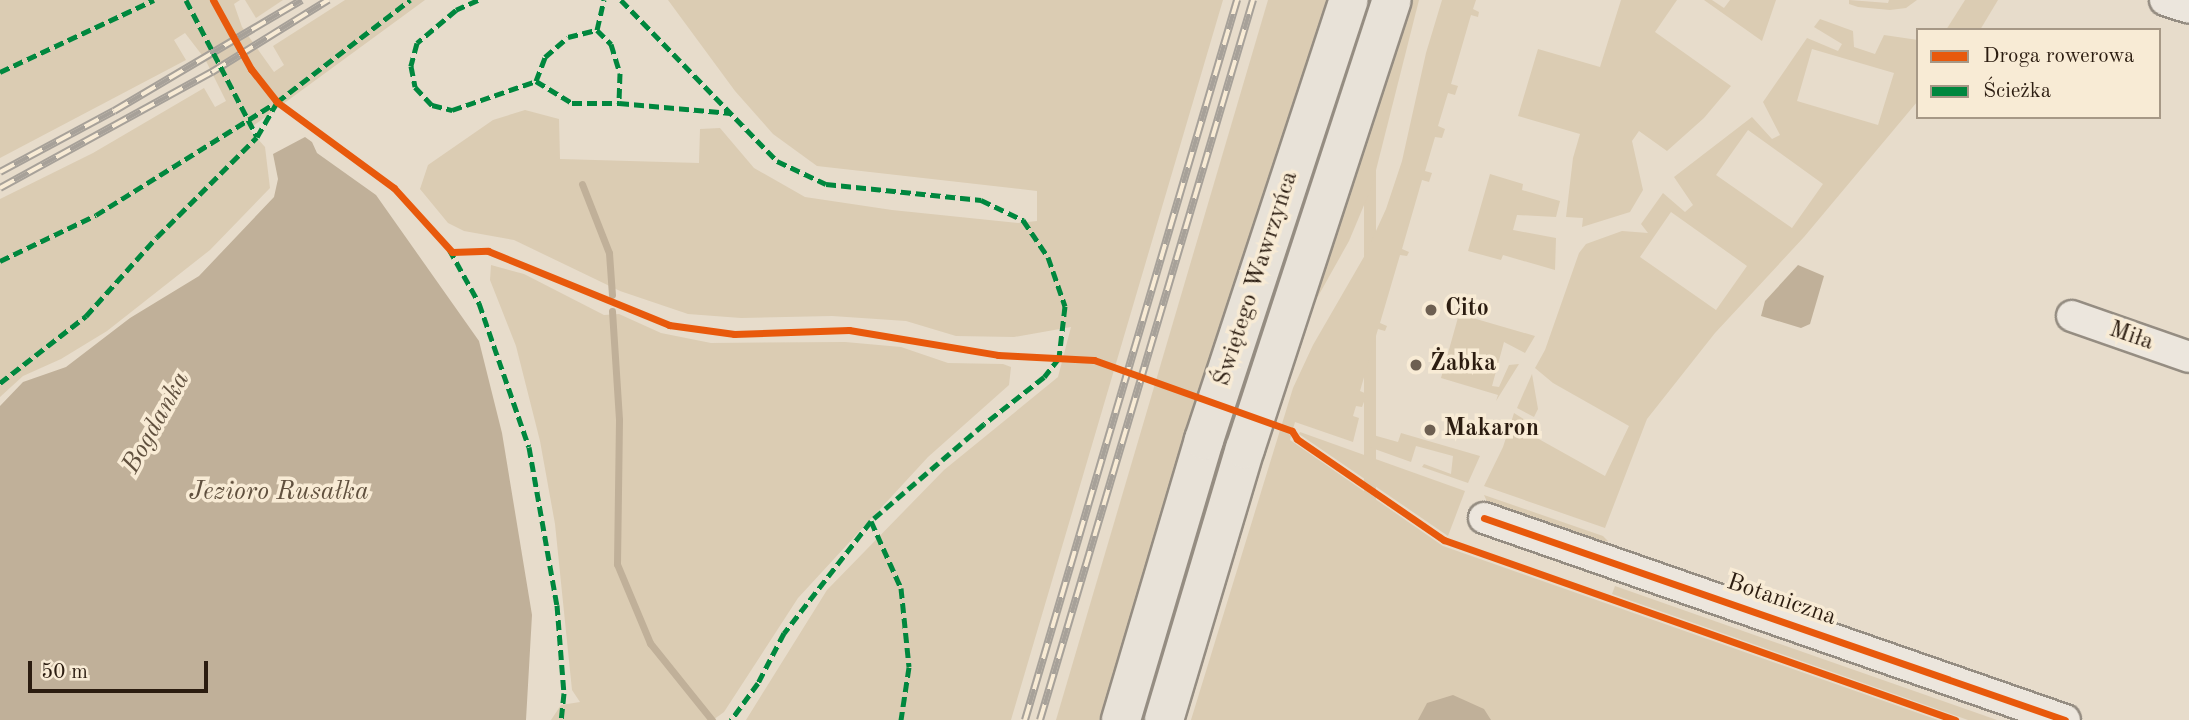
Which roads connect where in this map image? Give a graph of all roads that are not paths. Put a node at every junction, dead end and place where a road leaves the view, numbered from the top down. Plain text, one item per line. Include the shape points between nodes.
1 (1349, 0) edge
2 (1392, 0) edge
3 (2165, 0) edge
4 (2189, 8) edge
5 (2072, 316) dead end
6 (2189, 357) edge
7 (1484, 518) dead end
8 (1121, 720) edge
9 (1164, 720) edge
10 (2065, 720) edge

1 - 8 main road, Świętego Wawrzyńca via 1204,440
2 - 9 main road, Świętego Wawrzyńca via 1230,496
3 - 4 street
5 - 6 street, Miła
7 - 10 street, Botaniczna

